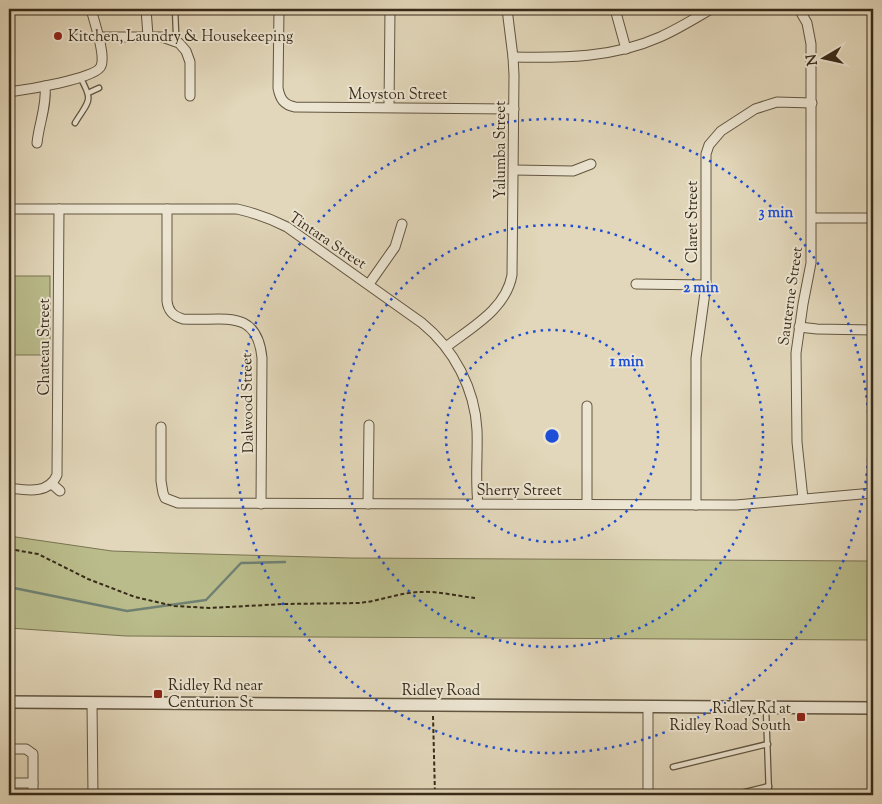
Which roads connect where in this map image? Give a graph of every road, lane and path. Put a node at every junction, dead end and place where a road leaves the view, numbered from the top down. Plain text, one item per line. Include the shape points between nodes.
1 (91, 9) edge
2 (146, 9) edge
3 (175, 9) edge
4 (279, 9) edge
5 (390, 9) edge
6 (507, 9) edge
7 (615, 9) edge
8 (711, 9) edge
9 (799, 9) edge
10 (148, 36) junction
11 (72, 37) dead end
12 (99, 37) junction
13 (174, 40) junction
14 (626, 49) junction
15 (513, 57) junction
16 (80, 77) junction
17 (45, 86) junction
18 (99, 88) dead end
19 (9, 92) edge
20 (88, 93) junction
21 (190, 96) dead end
22 (812, 103) junction
23 (389, 107) junction
24 (514, 109) junction
25 (75, 123) dead end
26 (37, 143) dead end
27 (591, 164) dead end
28 (514, 170) junction
29 (9, 209) edge
30 (59, 209) junction
31 (167, 209) junction
32 (812, 218) junction
33 (873, 218) edge
34 (402, 224) dead end
35 (369, 284) junction
36 (636, 284) dead end
37 (706, 285) junction
38 (799, 327) junction
39 (873, 330) edge
40 (446, 347) junction
41 (587, 406) dead end
42 (369, 425) dead end
43 (161, 427) dead end
44 (52, 484) junction
45 (9, 488) edge
46 (60, 491) dead end
47 (873, 493) edge
48 (803, 499) junction
49 (587, 503) junction
50 (261, 504) junction
51 (368, 504) junction
52 (478, 504) junction
53 (696, 505) junction
54 (9, 549) edge
55 (475, 598) dead end
56 (9, 702) edge
57 (92, 703) junction
58 (648, 706) junction
59 (766, 708) junction
60 (873, 708) edge
61 (433, 716) dead end
62 (768, 744) junction
63 (9, 749) edge
64 (673, 767) dead end
65 (9, 783) edge
66 (33, 783) junction
67 (769, 786) junction
68 (32, 795) edge
69 (93, 795) edge
70 (435, 795) edge
71 (648, 795) edge
72 (733, 795) edge
73 (769, 795) edge

1 - 12 street
2 - 10 street
3 - 13 lane
4 - 23 street, Moyston Street via 280,105
5 - 23 street
6 - 15 street, Yalumba Street
7 - 14 street
8 - 14 street via 660,37
9 - 22 street, Sauterne Street via 810,34
10 - 12 street
10 - 13 street
11 - 12 lane
12 - 16 street via 102,66 96,72
13 - 21 street via 189,56
14 - 15 street via 588,56
15 - 24 street, Yalumba Street
16 - 17 street
16 - 20 lane
17 - 19 street
17 - 26 street via 46,105
18 - 20 lane
20 - 25 lane via 86,108
22 - 32 street, Sauterne Street
22 - 37 street, Claret Street via 766,104 721,131 710,145 706,154
23 - 24 street, Moyston Street
24 - 28 street, Yalumba Street
27 - 28 street via 574,171
28 - 40 street, Yalumba Street via 512,293
29 - 30 street, Tintara Street
30 - 31 street, Tintara Street
30 - 44 street, Chateau Street via 57,471
31 - 35 street, Tintara Street via 237,209 273,220
31 - 50 street, Dalwood Street via 169,318 236,319 257,335 262,358
32 - 33 street
32 - 38 street, Sauterne Street via 811,263
34 - 35 street via 395,247
35 - 40 street, Tintara Street via 434,332
36 - 37 street
37 - 53 street, Claret Street via 696,358
38 - 39 street
38 - 48 street, Sauterne Street via 796,422
40 - 52 street, Tintara Street via 466,381 475,414
41 - 49 street
42 - 51 street
43 - 50 street, Sherry Street via 162,501
44 - 45 street via 41,490
44 - 46 street
47 - 48 street, Sherry Street
48 - 53 street, Sherry Street via 761,504
49 - 52 street, Sherry Street
49 - 53 street, Sherry Street
50 - 51 street, Sherry Street
51 - 52 street, Sherry Street
54 - 55 path via 38,554 88,579 135,597 174,606 208,608 359,603 421,592
56 - 57 street, Ridley Road
57 - 58 street, Ridley Road
57 - 69 street
58 - 59 street, Ridley Road
58 - 71 street
59 - 60 street, Ridley Road
59 - 62 lane
61 - 70 path
62 - 64 lane
62 - 67 lane
63 - 66 street via 26,749 33,754
65 - 66 street
66 - 68 street
67 - 72 lane
67 - 73 lane

